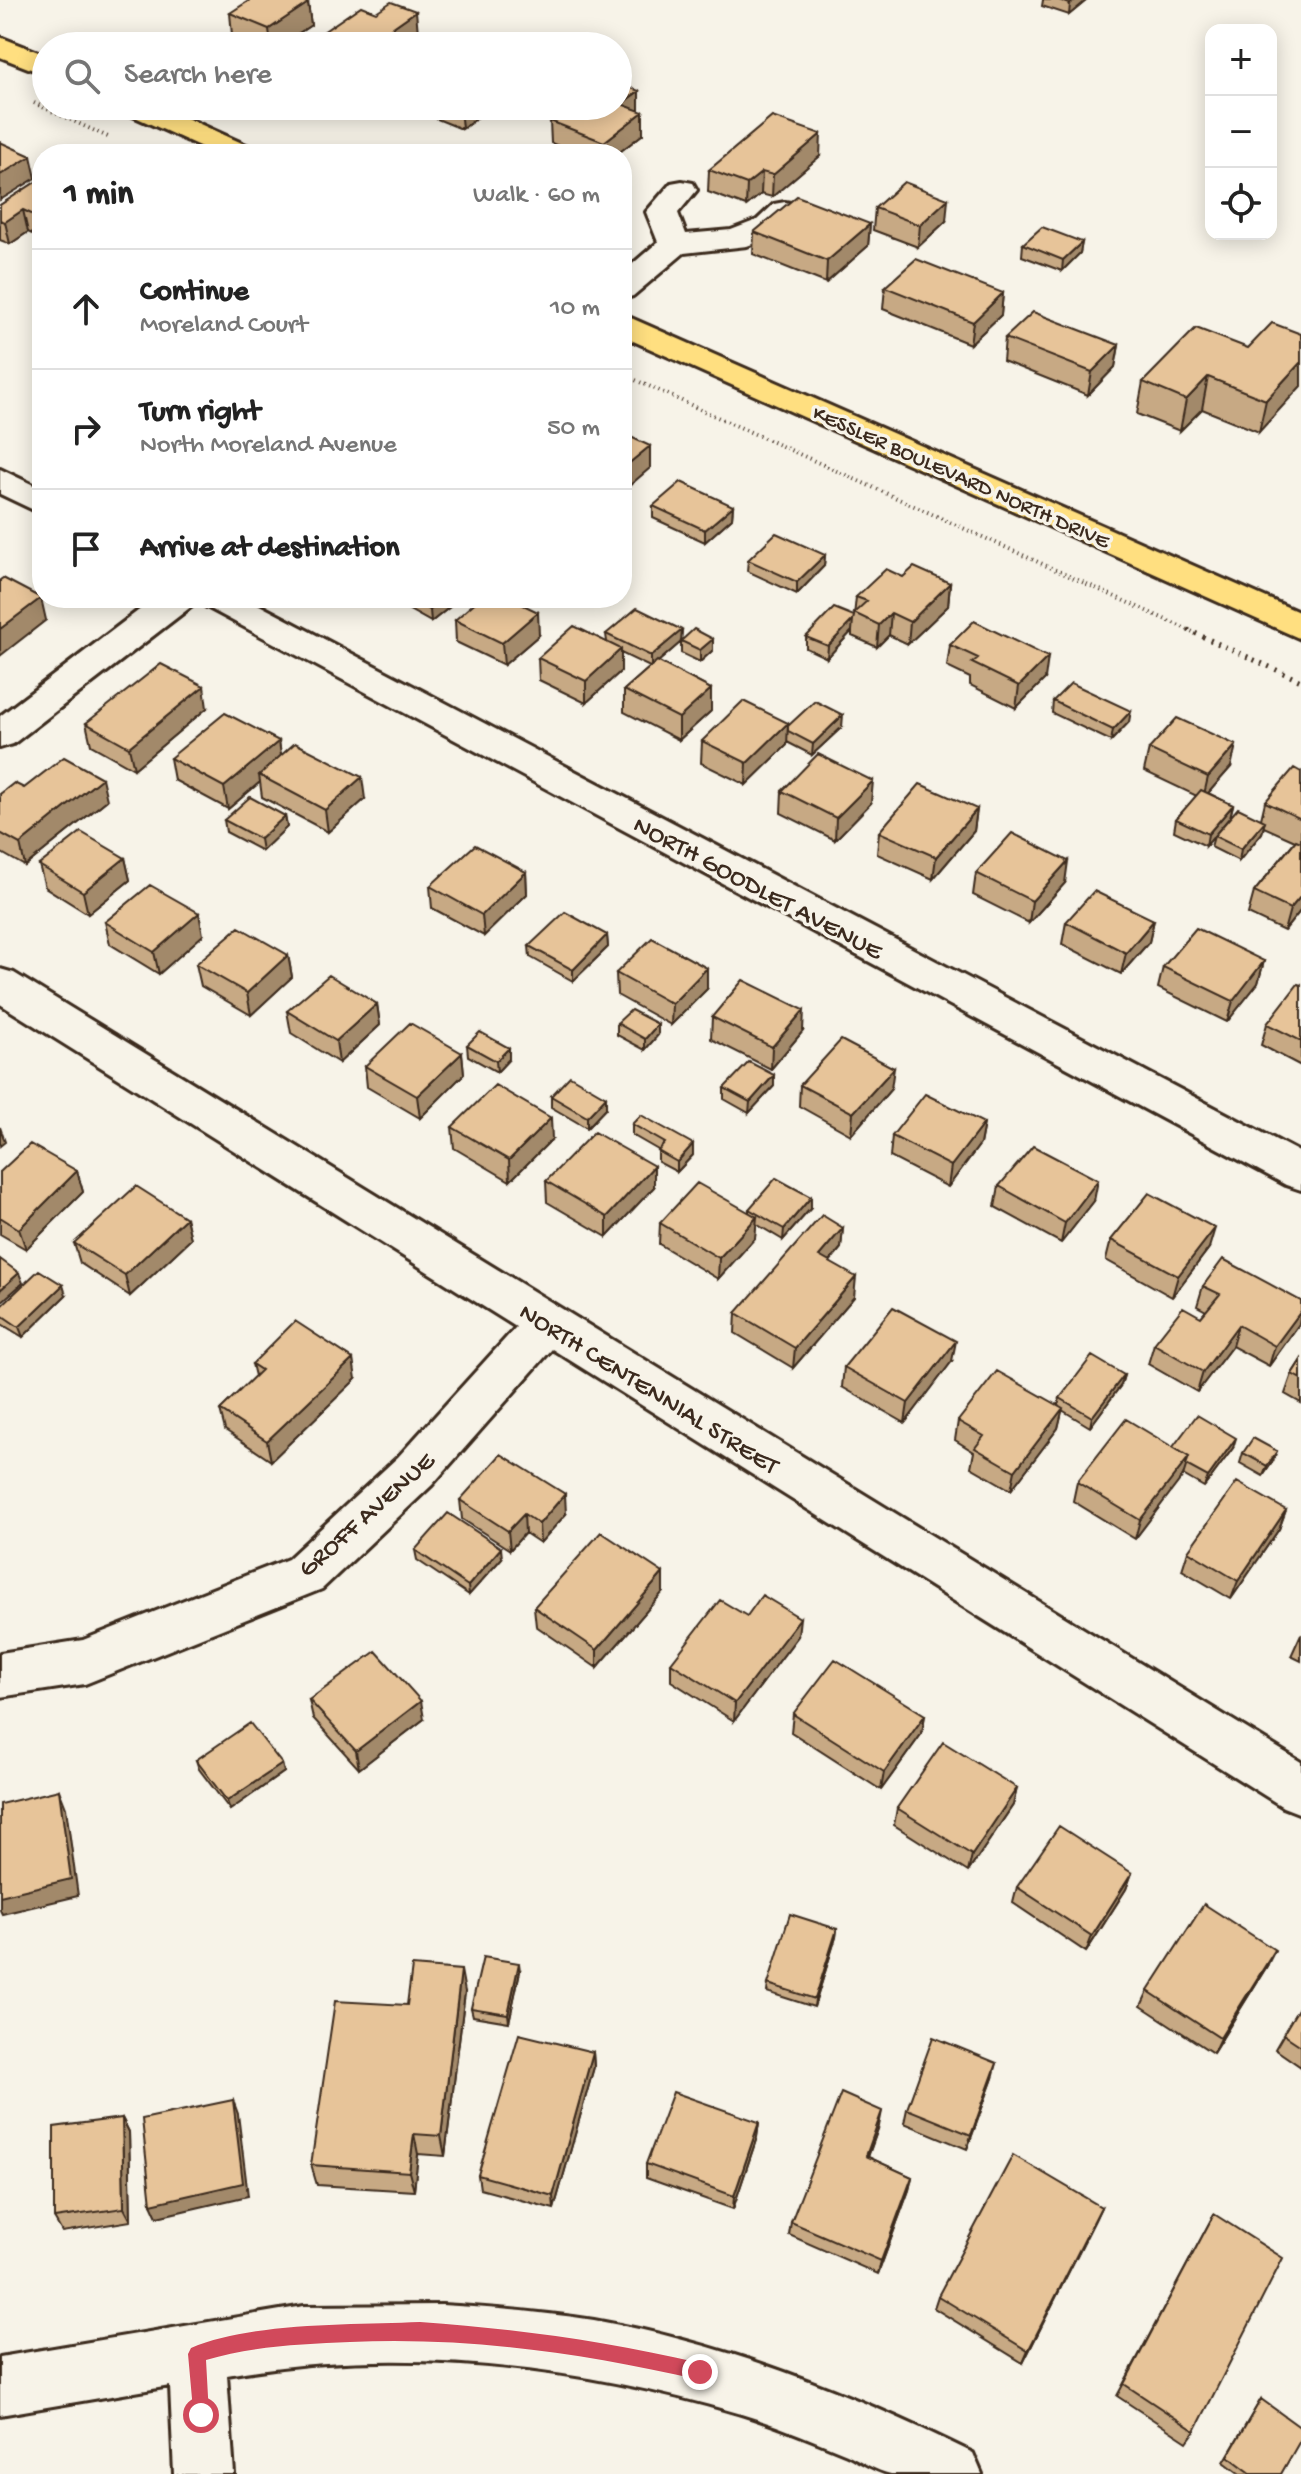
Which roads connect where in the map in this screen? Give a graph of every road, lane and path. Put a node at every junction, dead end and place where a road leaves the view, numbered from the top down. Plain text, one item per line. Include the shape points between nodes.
1 (0, 46) edge
2 (32, 60) edge
3 (29, 101) dead end
4 (32, 102) edge
5 (70, 120) edge
6 (166, 120) edge
7 (116, 141) dead end
8 (220, 144) edge
9 (682, 190) dead end
10 (785, 211) edge
11 (675, 244) junction
12 (632, 281) edge
13 (632, 328) edge
14 (632, 379) edge
15 (0, 480) edge
16 (32, 498) edge
17 (166, 608) edge
18 (237, 608) edge
19 (1301, 627) edge
20 (1301, 681) edge
21 (0, 735) edge
22 (0, 984) edge
23 (1301, 1173) edge
24 (547, 1324) junction
25 (0, 1675) edge
26 (1301, 1790) edge
27 (197, 2354) junction
28 (0, 2386) edge
29 (204, 2474) edge
30 (952, 2474) edge

1 - 2 main road
3 - 4 path
5 - 7 path
6 - 8 main road
9 - 11 street via 662,212
10 - 11 street via 768,227 736,239
11 - 12 street
13 - 19 main road, KESSLER BOULEVARD NORTH DRIVE
14 - 20 path
15 - 16 street
17 - 21 street
18 - 23 street, NORTH GOODLET AVENUE
22 - 24 street, NORTH CENTENNIAL STREET
24 - 25 street, GROFF AVENUE via 415,1471 305,1574 85,1662
24 - 26 street, NORTH CENTENNIAL STREET
27 - 28 street
27 - 29 street
27 - 30 street via 222,2346 335,2334 420,2331 541,2340 668,2363 792,2401

